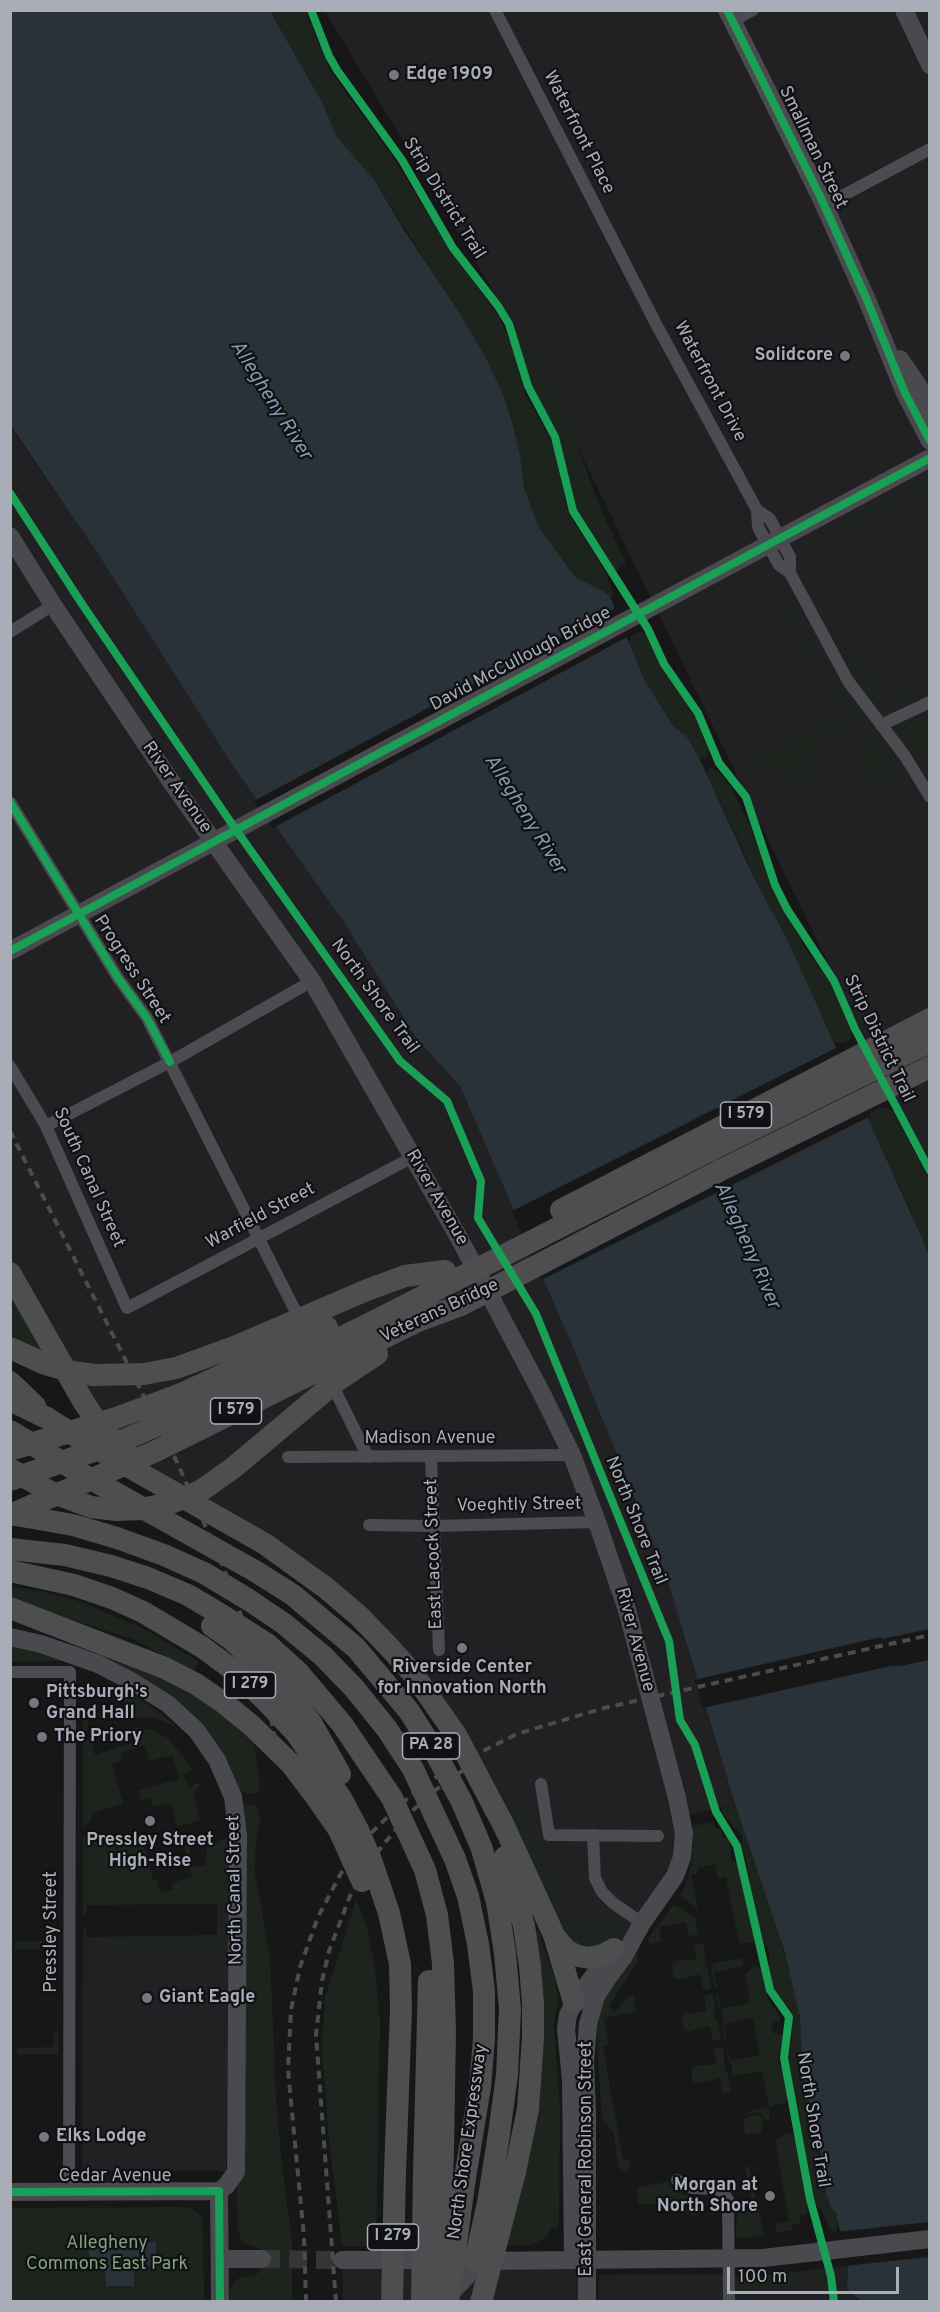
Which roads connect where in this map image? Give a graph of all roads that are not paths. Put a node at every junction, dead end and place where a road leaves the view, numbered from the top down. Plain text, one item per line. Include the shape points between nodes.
1 (495, 10) edge
2 (753, 10) edge
3 (904, 10) edge
4 (730, 16) edge
5 (930, 65) edge
6 (930, 149) edge
7 (823, 204) junction
8 (629, 271) joint
9 (867, 300) junction
10 (930, 408) edge
11 (930, 441) edge
12 (930, 458) edge
13 (10, 536) edge
14 (53, 605) junction
15 (10, 632) edge
16 (930, 702) edge
17 (881, 725) junction
18 (930, 797) edge
19 (10, 802) edge
20 (78, 914) junction
21 (10, 951) edge
22 (312, 981) junction
23 (930, 1019) edge
24 (930, 1042) edge
25 (170, 1062) junction
26 (10, 1066) edge
27 (930, 1067) edge
28 (46, 1126) junction
29 (412, 1157) junction
30 (259, 1239) junction
31 (445, 1271) junction
32 (10, 1274) edge
33 (461, 1305) junction
34 (126, 1308) joint
35 (10, 1348) edge
36 (10, 1382) edge
37 (10, 1400) edge
38 (47, 1418) junction
39 (10, 1431) edge
40 (10, 1450) edge
41 (572, 1455) junction
42 (288, 1457) dead end
43 (368, 1457) junction
44 (431, 1458) junction
45 (10, 1469) edge
46 (10, 1480) edge
47 (164, 1486) junction
48 (10, 1514) edge
49 (597, 1522) junction
50 (369, 1525) dead end
51 (433, 1526) junction
52 (17, 1549) edge
53 (10, 1571) edge
54 (10, 1608) edge
55 (10, 1622) edge
56 (10, 1637) edge
57 (439, 1650) dead end
58 (127, 1652) junction
59 (10, 1672) edge
60 (342, 1724) junction
61 (478, 1776) junction
62 (541, 1784) dead end
63 (593, 1835) junction
64 (658, 1836) dead end
65 (389, 1913) junction
66 (642, 1923) junction
67 (554, 1935) junction
68 (614, 1949) junction
69 (574, 2002) junction
70 (585, 2063) junction
71 (398, 2070) junction
72 (677, 2180) dead end
73 (219, 2191) junction
74 (10, 2192) edge
75 (69, 2192) junction
76 (573, 2209) junction
77 (930, 2239) edge
78 (729, 2258) junction
79 (220, 2259) junction
80 (262, 2259) tunnel mouth
81 (529, 2259) junction
82 (580, 2259) junction
83 (342, 2260) tunnel mouth
84 (440, 2260) junction
85 (475, 2261) junction
86 (220, 2301) edge
87 (392, 2301) edge
88 (422, 2301) edge
89 (435, 2301) edge
90 (442, 2301) edge
91 (448, 2301) edge
92 (481, 2301) edge
93 (586, 2301) edge
94 (729, 2301) edge

1 - 8 street, Waterfront Place
2 - 4 street
3 - 5 street
4 - 7 street, Smallman Street
6 - 7 street
7 - 9 street, Smallman Street
8 - 17 street, Waterfront Drive via 757,510 770,519 790,557 790,573 848,681
9 - 10 street, Smallman Street
9 - 11 street, Smallman Street via 905,393
12 - 20 street, David McCullough Bridge, bridge
13 - 14 street, River Avenue
14 - 15 street
14 - 22 street, River Avenue
16 - 17 street
17 - 18 street, Waterfront Drive
19 - 20 street, Progress Street
20 - 21 street, David McCullough Bridge
20 - 25 street, Progress Street via 147,1018
22 - 25 street
22 - 29 street, River Avenue
23 - 31 highway, Veterans Bridge / I 579
24 - 46 highway, bridge via 184,1414 110,1446
25 - 28 street
25 - 30 street, Progress Street
26 - 28 street, South Canal Street
27 - 33 highway, Veterans Bridge / I 579, bridge
28 - 34 street, South Canal Street
29 - 30 street, Warfield Street
29 - 41 street, River Avenue via 498,1310
30 - 34 street, Warfield Street
30 - 43 street, Progress Street
31 - 35 highway, bridge via 405,1276 234,1347 176,1368 144,1374 94,1375 73,1371 45,1364
31 - 40 highway, Veterans Bridge / I 579, bridge via 181,1394
32 - 47 highway via 99,1425
33 - 45 highway, bridge via 338,1380 233,1468 202,1490 174,1502 134,1509 91,1507 51,1492
33 - 48 highway, Veterans Bridge / I 579, bridge via 418,1322 156,1451
36 - 38 highway, PA 28
37 - 38 highway
38 - 47 highway, PA 28
39 - 85 highway, PA 28 via 293,1596 356,1648 409,1711 436,1754 482,1849 497,1902 510,2009 500,2134
41 - 44 street, Madison Avenue
41 - 49 street, River Avenue
42 - 43 street, Madison Avenue
43 - 44 street, Madison Avenue
44 - 51 street, East Lacock Street
47 - 61 highway, PA 28 via 265,1544 319,1582 358,1616 433,1700
48 - 91 highway, North Shore Expressway, bridge via 73,1525 117,1538 204,1573 249,1600 323,1656 387,1729 413,1769 468,1896 484,1991 480,2087
49 - 51 street, Voeghtly Street
49 - 66 street, River Avenue via 627,1610 684,1833 675,1876
50 - 51 street, Voeghtly Street
51 - 57 street, East Lacock Street
52 - 60 highway via 111,1566 188,1595 267,1644 299,1673
52 - 65 highway via 86,1566 161,1596 231,1639 281,1684 310,1721 351,1794 367,1834
53 - 65 highway, I 279 via 74,1585 132,1608 202,1647 236,1672 296,1733 341,1798 359,1832
54 - 58 highway
55 - 58 highway
56 - 73 street, North Canal Street via 98,1664 168,1704 197,1731 217,1760 233,1797 238,1835 236,2172
58 - 71 highway via 196,1684 251,1725 292,1765 339,1830 356,1863 379,1929 391,1995
59 - 75 street, Pressley Street via 70,1672
60 - 84 highway via 392,1798 424,1870 437,1915 445,2031
60 - 88 highway, bridge via 399,1834 426,1938 429,1988
61 - 67 highway, PA 28
61 - 92 highway, bridge via 514,1885 530,1966 533,2016 528,2109 516,2172
62 - 63 street via 549,1835
63 - 64 street
63 - 66 street via 595,1878 602,1892
65 - 71 highway, I 279 via 400,1964
66 - 68 street, East General Robinson Street
66 - 70 street, East General Robinson Street via 596,1996 588,2024
67 - 68 highway via 567,1951 578,1956 590,1958
67 - 69 highway, PA 28
68 - 69 street, East General Robinson Street
69 - 70 street, PA 28
69 - 76 street, East General Robinson Street via 566,2030 571,2080
70 - 82 street, East General Robinson Street / PA 28
71 - 87 highway, I 279, bridge
72 - 78 street via 686,2186 724,2193 728,2200
73 - 75 street, Cedar Avenue
73 - 79 street
74 - 75 street, Cedar Avenue
76 - 81 street via 561,2242
76 - 82 street, East General Robinson Street
77 - 78 street via 783,2256
78 - 82 street
78 - 94 street
79 - 80 street
79 - 86 street
81 - 82 street
81 - 85 street
82 - 93 street, East General Robinson Street
83 - 84 street
84 - 85 street
84 - 89 highway
85 - 90 street

